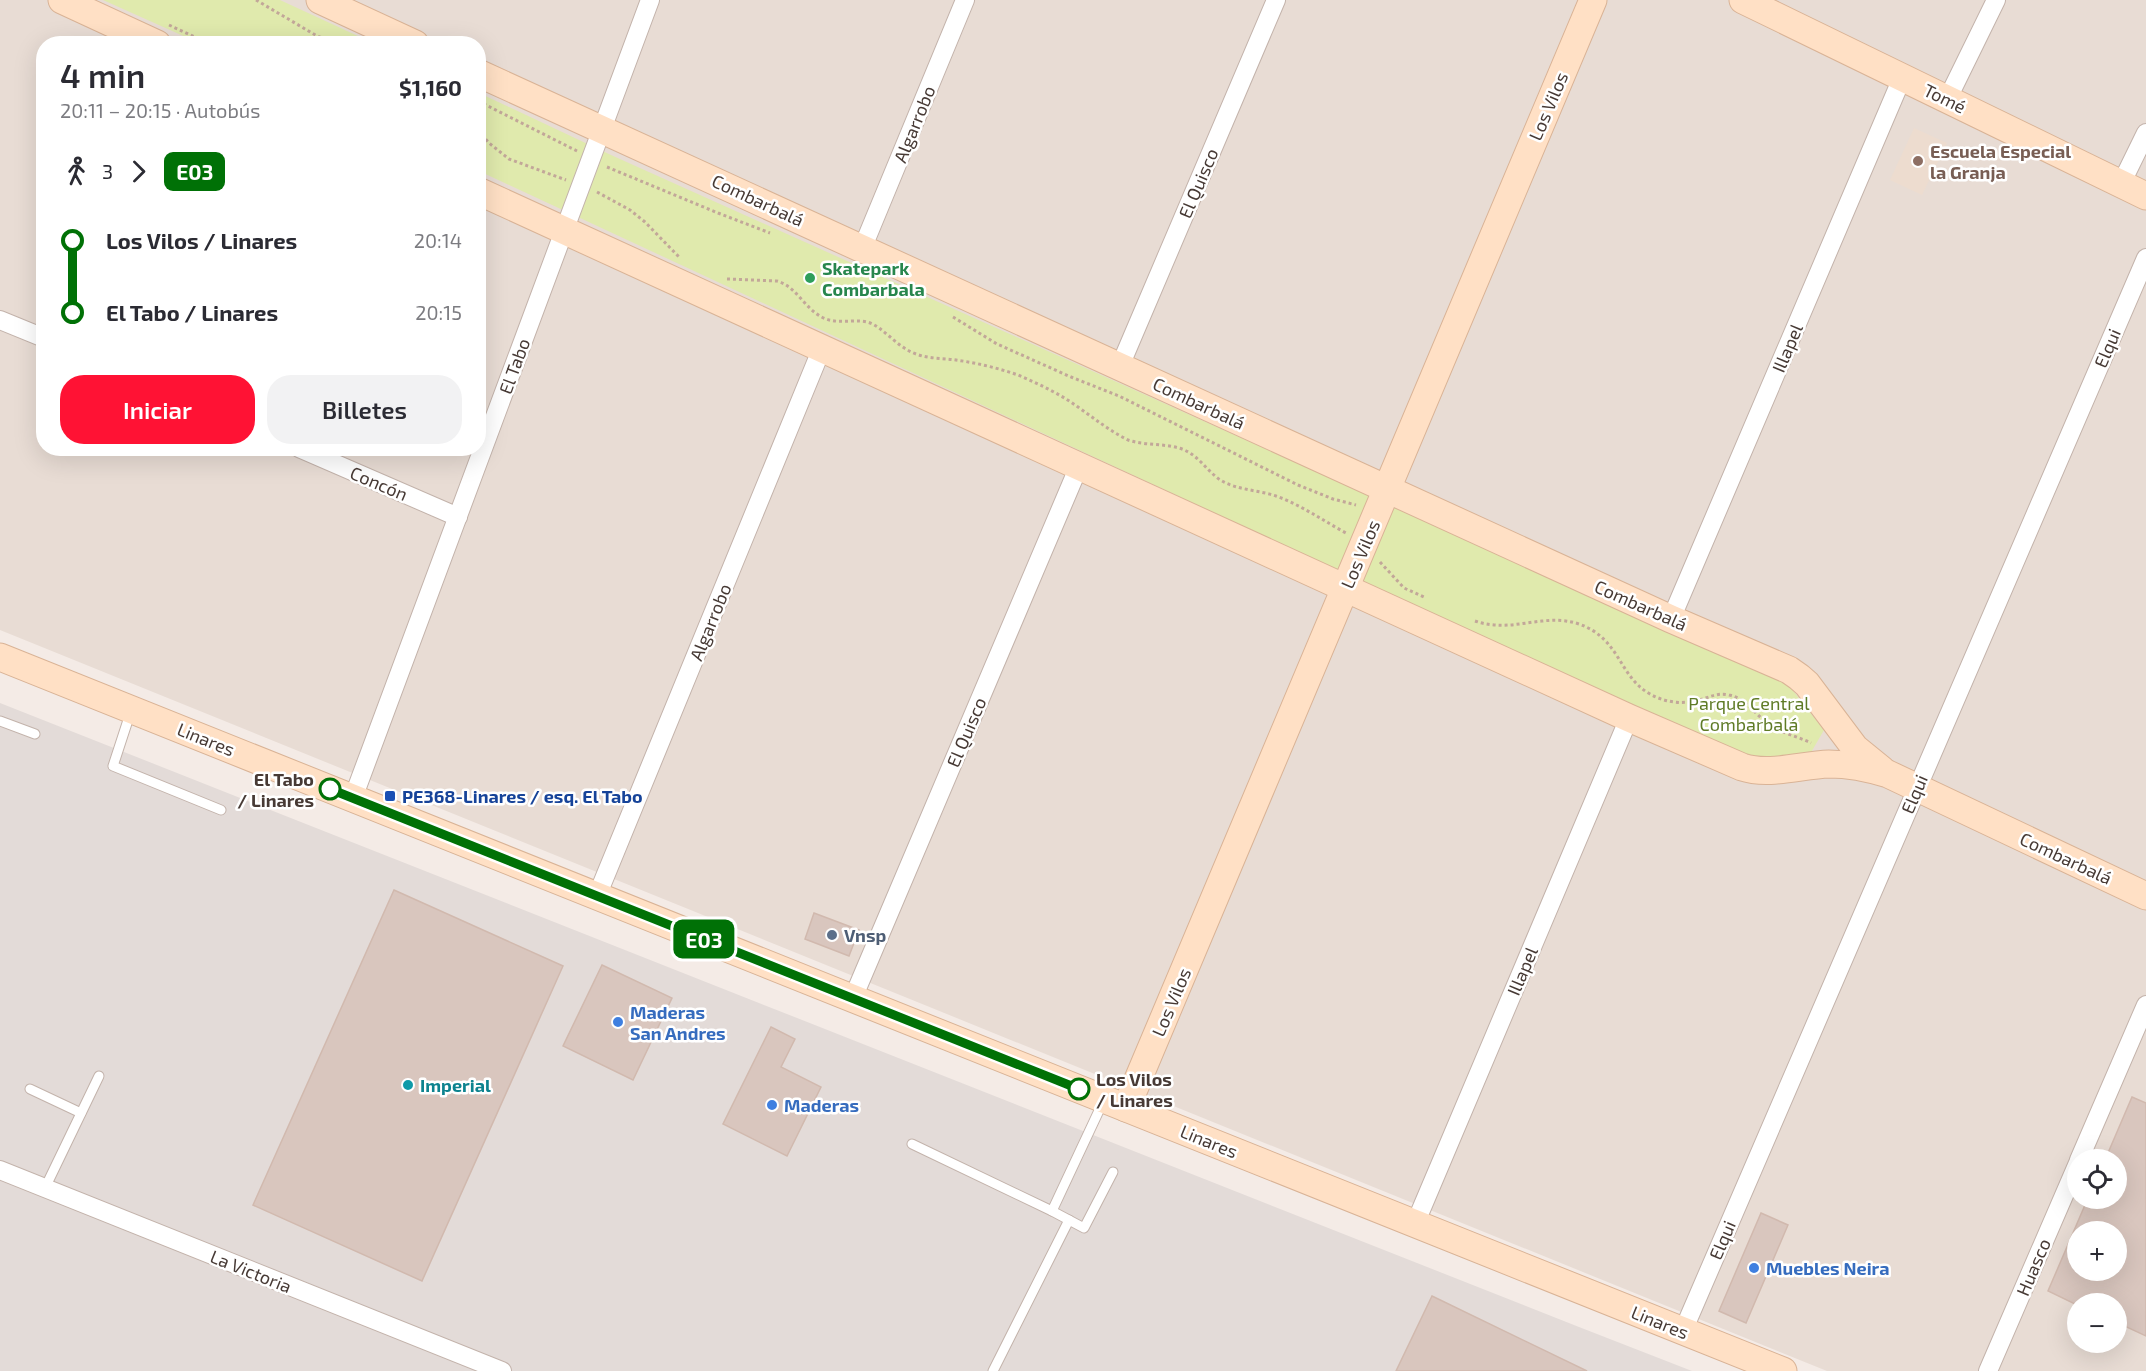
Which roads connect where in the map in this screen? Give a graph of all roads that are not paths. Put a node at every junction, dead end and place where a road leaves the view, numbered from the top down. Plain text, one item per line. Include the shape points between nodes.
1 (62, 0) edge
2 (320, 0) edge
3 (650, 0) edge
4 (965, 0) edge
5 (1276, 0) edge
6 (1593, 0) edge
7 (1743, 0) edge
8 (1996, 0) edge
9 (140, 36) edge
10 (398, 36) edge
11 (486, 77) edge
12 (1902, 78) junction
13 (1947, 100) junction
14 (601, 129) junction
15 (2146, 133) edge
16 (2121, 184) junction
17 (486, 195) edge
18 (2146, 196) edge
19 (565, 230) junction
20 (862, 249) junction
21 (2146, 258) edge
22 (0, 320) edge
23 (36, 335) edge
24 (822, 348) junction
25 (1120, 366) junction
26 (486, 442) edge
27 (317, 456) edge
28 (481, 456) edge
29 (1078, 466) junction
30 (1382, 500) junction
31 (458, 517) junction
32 (1345, 588) junction
33 (1671, 619) junction
34 (0, 657) edge
35 (131, 709) junction
36 (1832, 717) junction
37 (1629, 718) junction
38 (0, 721) edge
39 (35, 734) dead end
40 (1819, 758) junction
41 (1888, 774) junction
42 (1917, 788) junction
43 (353, 798) junction
44 (221, 810) dead end
45 (597, 896) junction
46 (2146, 896) edge
47 (853, 998) junction
48 (2146, 1005) edge
49 (99, 1076) dead end
50 (30, 1089) dead end
51 (1115, 1103) junction
52 (81, 1113) junction
53 (912, 1144) dead end
54 (2083, 1149) edge
55 (0, 1170) edge
56 (1113, 1172) dead end
57 (2067, 1187) edge
58 (45, 1188) junction
59 (1052, 1211) junction
60 (1069, 1220) junction
61 (1415, 1224) junction
62 (1683, 1331) junction
63 (502, 1371) edge
64 (993, 1371) edge
65 (1783, 1371) edge
66 (1988, 1371) edge

1 - 9 main road
2 - 10 main road
3 - 14 street, El Tabo
4 - 20 street, Algarrobo
5 - 25 street, El Quisco
6 - 30 main road, Los Vilos
7 - 12 main road, Tomé
8 - 13 street
11 - 14 main road, Combarbalá
12 - 13 main road, Tomé
12 - 33 street, Illapel
13 - 16 main road, Tomé
14 - 19 street, El Tabo
14 - 20 main road, Combarbalá
15 - 16 street
16 - 18 main road, Tomé
17 - 19 main road, Combarbalá
19 - 24 main road, Combarbalá
19 - 26 street, El Tabo
20 - 25 main road, Combarbalá
21 - 42 street, Elqui
22 - 23 street
24 - 29 main road, Combarbalá
24 - 45 street, Algarrobo
25 - 30 main road, Combarbalá
27 - 31 street, Concón
28 - 31 street, El Tabo
29 - 32 main road, Combarbalá
29 - 47 street, El Quisco
30 - 32 main road, Los Vilos
30 - 33 main road, Combarbalá
31 - 43 street, El Tabo
32 - 37 main road, Combarbalá
32 - 51 main road, Los Vilos
33 - 36 main road, Combarbalá via 1789,670 1807,684
34 - 35 main road, Linares
35 - 43 main road, Linares
35 - 44 lane via 113,766
36 - 40 main road via 1832,737
36 - 41 main road, Combarbalá via 1855,748
37 - 40 main road, Combarbalá via 1753,770
37 - 61 street, Illapel
38 - 39 lane
40 - 41 main road, Combarbalá
41 - 42 main road, Combarbalá
42 - 46 main road, Combarbalá
42 - 62 street, Elqui
43 - 45 main road, Linares
45 - 47 main road, Linares
47 - 51 main road, Linares
48 - 54 street, Huasco
49 - 52 lane
50 - 52 lane
51 - 59 lane
51 - 61 main road, Linares
52 - 58 lane
53 - 59 lane
55 - 58 street, La Victoria
56 - 60 lane via 1084,1228
57 - 66 street, Huasco
58 - 63 street, La Victoria
59 - 60 lane
60 - 64 lane
61 - 62 main road, Linares
62 - 65 main road, Linares

